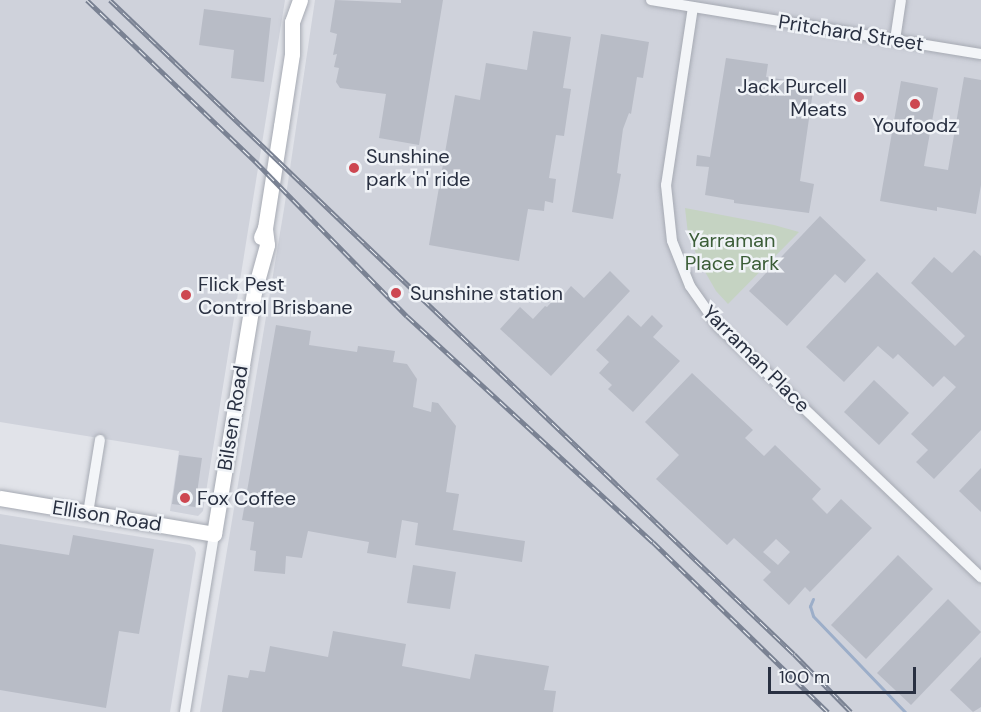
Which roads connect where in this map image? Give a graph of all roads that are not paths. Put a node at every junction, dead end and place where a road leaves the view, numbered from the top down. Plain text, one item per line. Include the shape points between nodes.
1 (651, 0) edge
2 (901, 0) edge
3 (300, 3) edge
4 (693, 7) junction
5 (895, 40) junction
6 (981, 54) edge
7 (100, 440) dead end
8 (0, 498) edge
9 (88, 513) junction
10 (214, 534) junction
11 (981, 577) edge
12 (185, 712) edge

1 - 4 street, Pritchard Street
2 - 5 street
3 - 10 street, Bilsen Road via 292,22 292,54 265,228 258,243 260,266
4 - 5 street, Pritchard Street
4 - 11 street, Yarraman Place via 666,185 672,241 686,279 718,326
5 - 6 street, Pritchard Street
7 - 9 street
8 - 9 street, Ellison Road
9 - 10 street, Ellison Road
10 - 12 street, Bilsen Road

